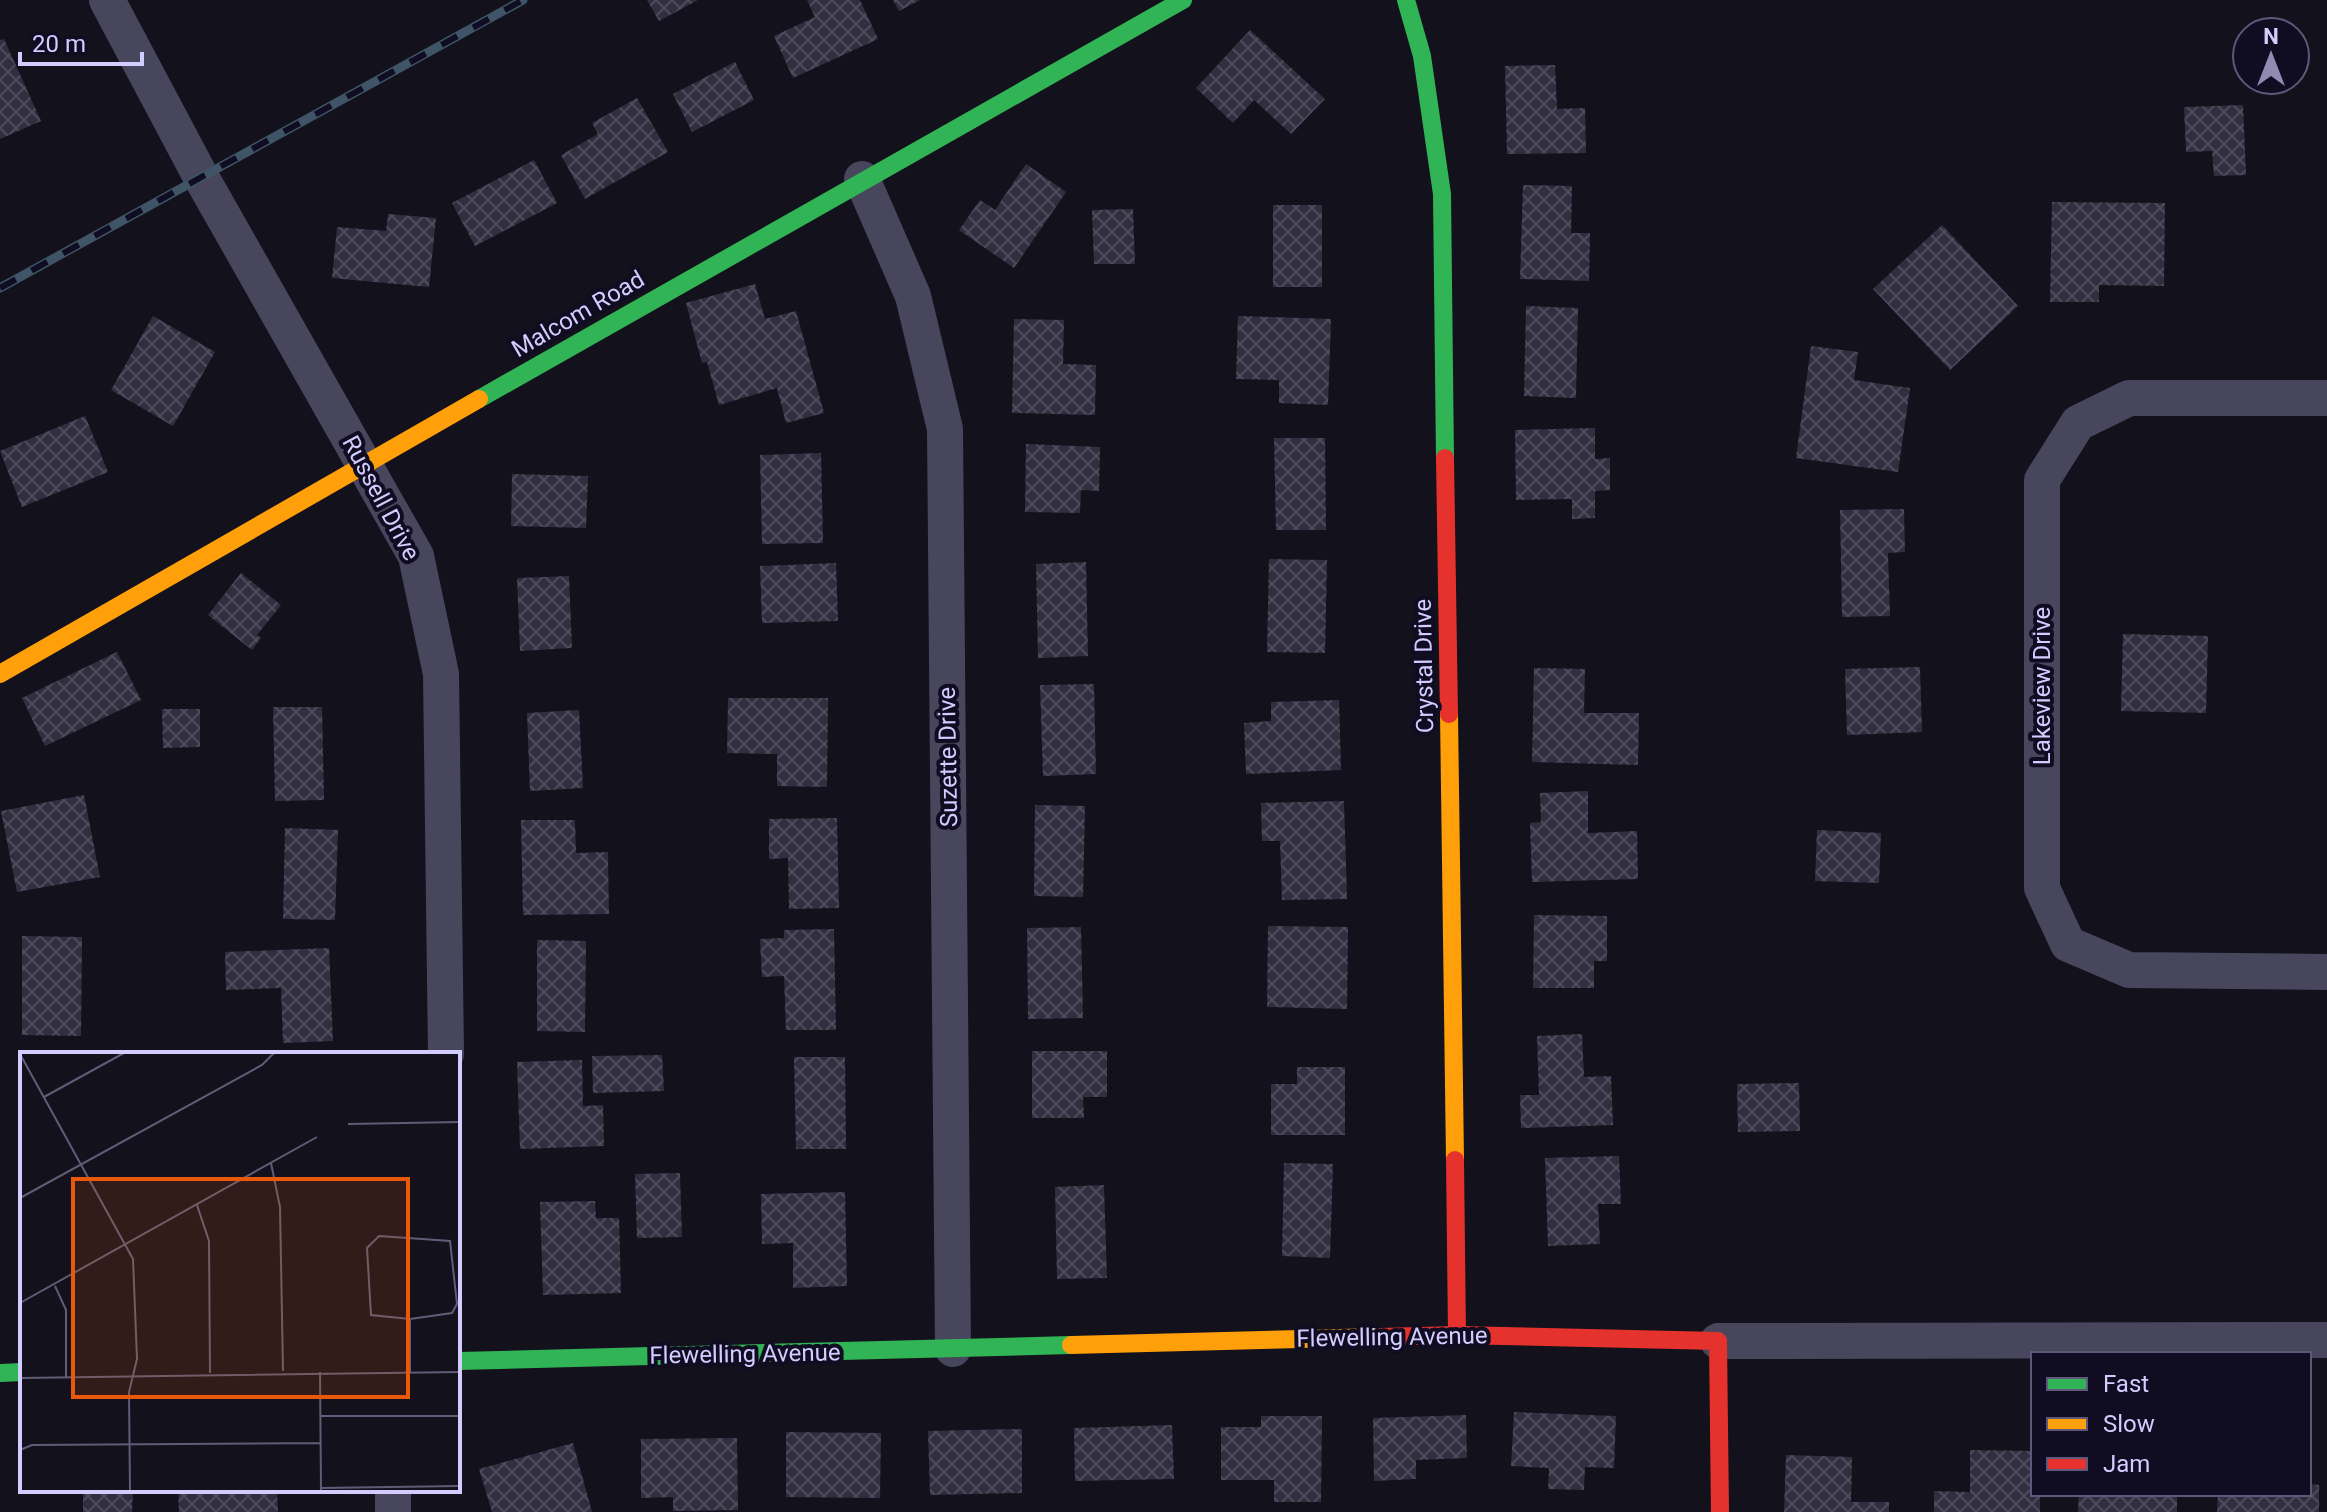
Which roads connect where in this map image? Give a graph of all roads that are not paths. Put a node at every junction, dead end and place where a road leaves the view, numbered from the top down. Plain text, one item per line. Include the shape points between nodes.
1 (107, 0) edge
2 (1183, 0) edge
3 (1406, 0) edge
4 (862, 179) junction
5 (2327, 398) edge
6 (365, 465) junction
7 (0, 674) edge
8 (2327, 972) edge
9 (446, 1052) edge
10 (1457, 1335) junction
11 (2327, 1340) edge
12 (1718, 1341) junction
13 (953, 1349) junction
14 (460, 1361) edge
15 (20, 1372) edge
16 (0, 1373) edge
17 (1720, 1512) edge

1 - 6 street, Russell Drive
2 - 4 street, Malcom Road
3 - 10 street, Crystal Drive via 1422,56 1442,194
4 - 6 street, Malcom Road
4 - 13 street, Suzette Drive via 913,296 945,429
5 - 8 street, Lakeview Drive via 2129,398 2078,423 2042,480 2042,888 2068,944 2129,970
6 - 7 street, Malcom Road
6 - 9 street, Russell Drive via 416,556 441,674
10 - 12 street, Flewelling Avenue
10 - 13 street, Flewelling Avenue
11 - 12 street, Flewelling Avenue
12 - 17 street
13 - 14 street, Flewelling Avenue
15 - 16 street

